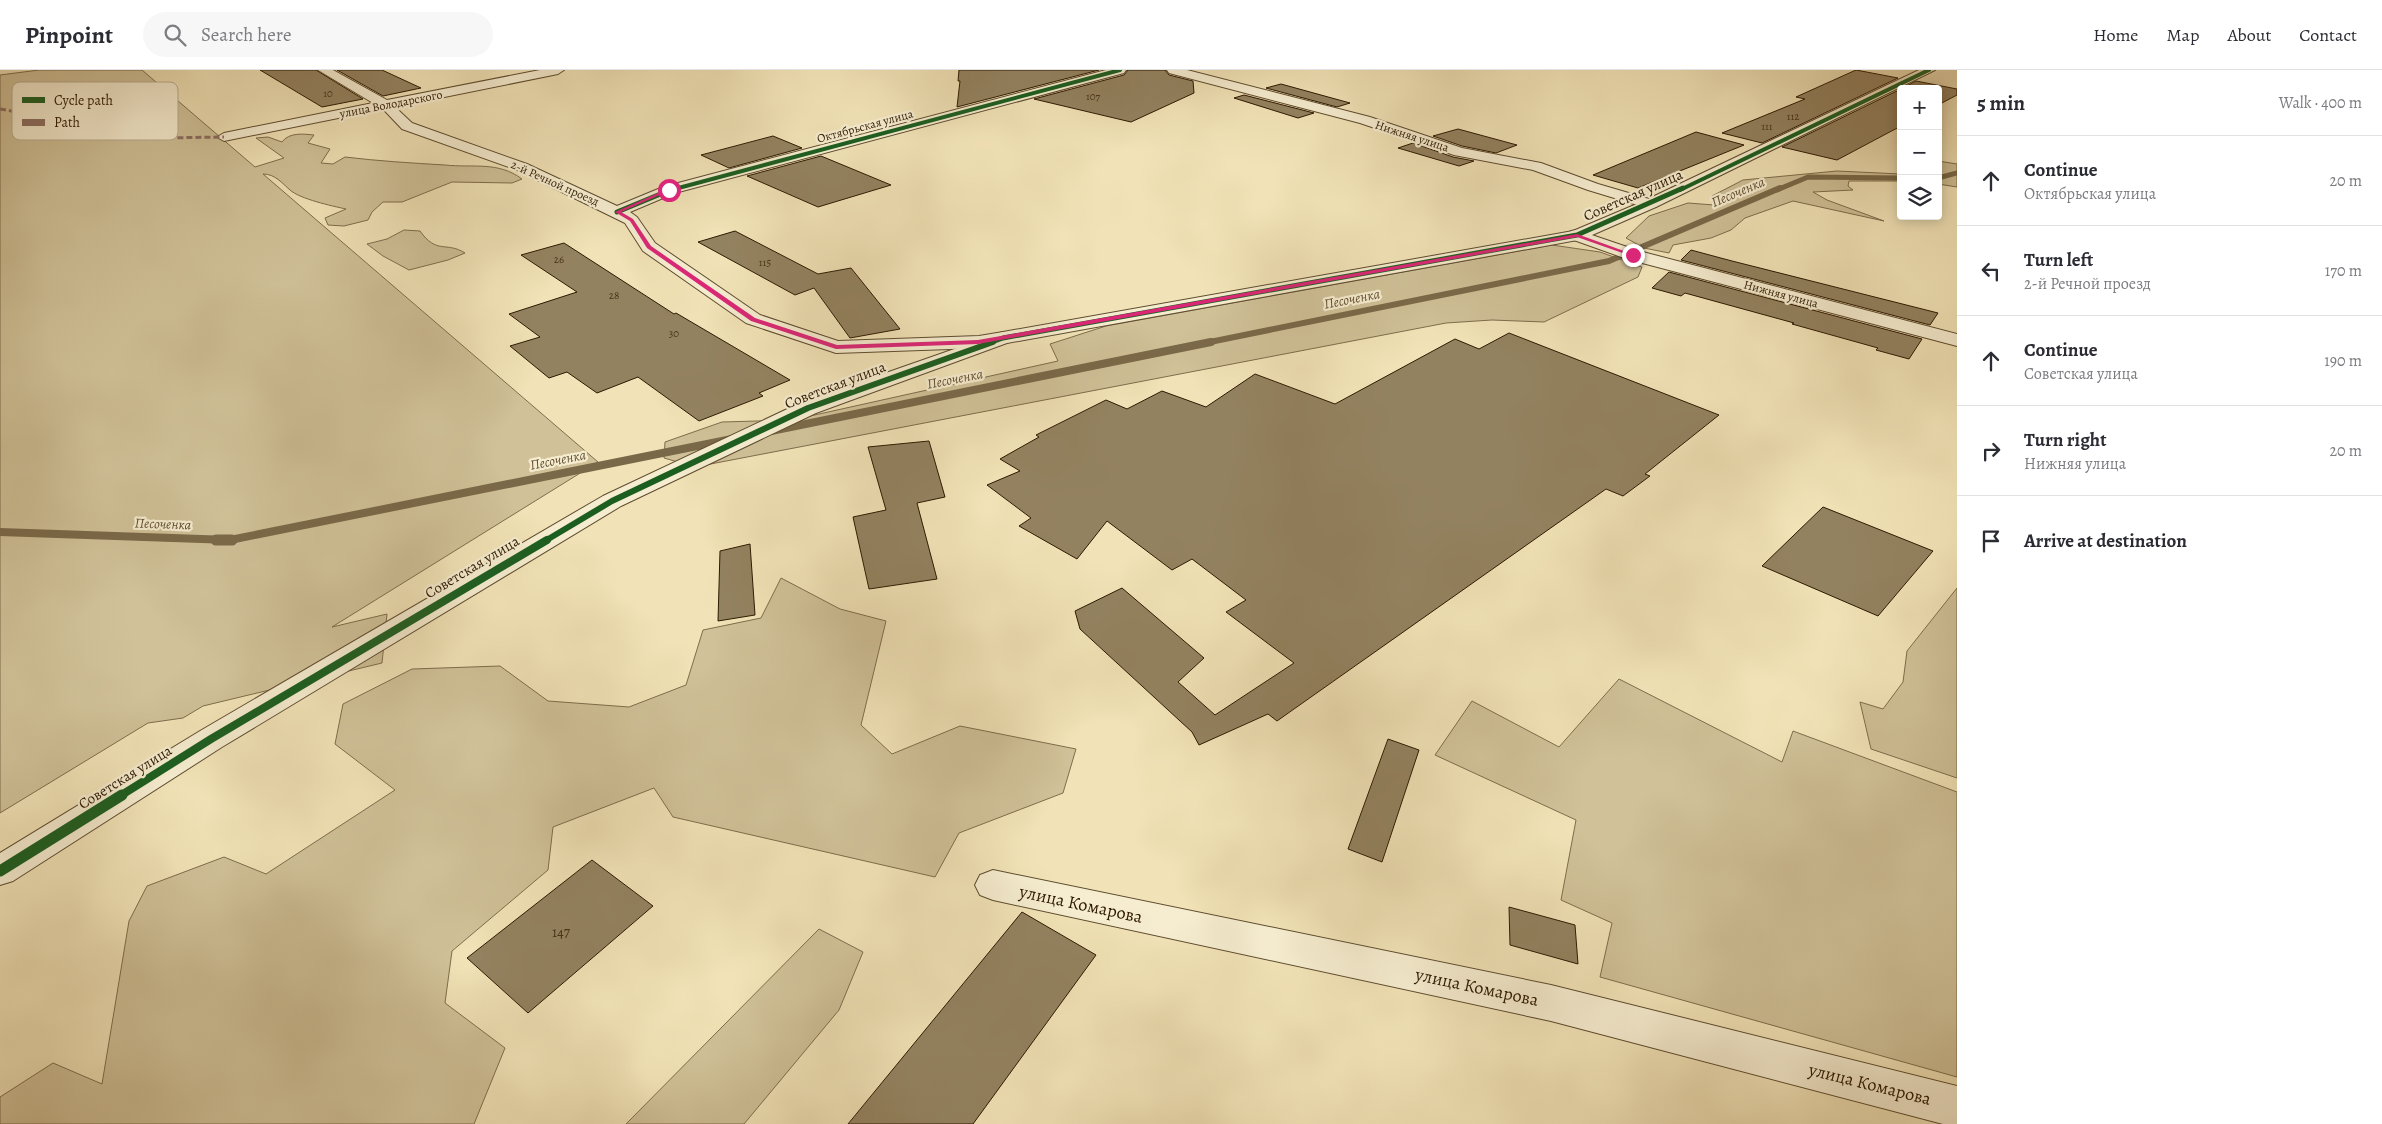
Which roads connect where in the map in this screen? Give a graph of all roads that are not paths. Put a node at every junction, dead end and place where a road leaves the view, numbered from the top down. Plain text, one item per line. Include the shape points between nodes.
1 (324, 70) edge
2 (558, 70) edge
3 (1120, 70) edge
4 (1173, 70) edge
5 (1929, 70) edge
6 (386, 105) junction
7 (224, 137) dead end
8 (1650, 204) junction
9 (617, 212) junction
10 (1577, 235) junction
11 (1003, 338) junction
12 (1957, 340) edge
13 (0, 871) edge
14 (993, 885) dead end
15 (1957, 1106) edge

1 - 6 street, 2-й Речной проезд
2 - 6 street, улица Володарского
3 - 9 street, Октябрьская улица via 669,190
4 - 8 street, Нижняя улица via 1364,120 1459,152 1536,166
5 - 8 street, Советская улица
6 - 7 street, улица Володарского
6 - 9 street, 2-й Речной проезд via 407,126 522,167
8 - 10 street, Советская улица
9 - 11 street, 2-й Речной проезд via 631,220 649,247 753,319 836,347 978,342
10 - 11 street, Советская улица
10 - 12 street, Нижняя улица via 1633,255
11 - 13 street, Советская улица via 808,408 612,501 211,739
14 - 15 street, улица Комарова via 1551,1003

